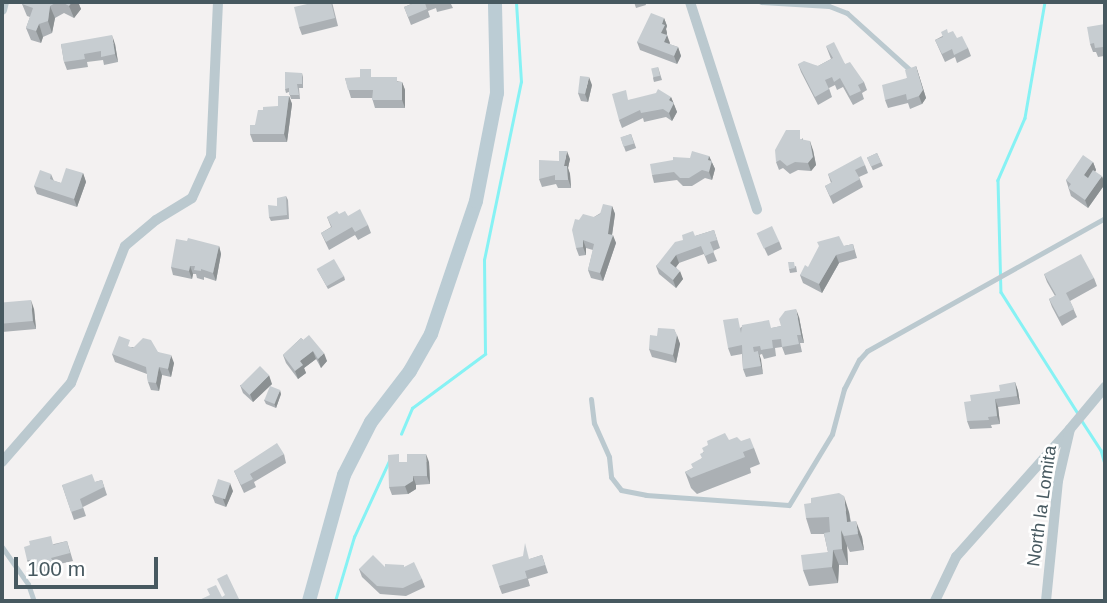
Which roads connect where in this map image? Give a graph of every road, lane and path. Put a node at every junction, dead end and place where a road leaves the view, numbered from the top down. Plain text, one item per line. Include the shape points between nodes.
1 (4, 2) edge
2 (218, 2) edge
3 (495, 2) edge
4 (690, 2) edge
5 (761, 2) edge
6 (2, 10) edge
7 (909, 69) edge
8 (757, 209) dead end
9 (1105, 218) edge
10 (1105, 387) edge
11 (591, 399) dead end
12 (1070, 429) junction
13 (2, 462) edge
14 (2, 547) edge
15 (34, 601) edge
16 (309, 601) edge
17 (935, 601) edge
18 (1046, 601) edge

1 - 6 street
2 - 13 street via 211,156 192,198 125,246 71,383
3 - 16 street via 496,93 477,201 431,334 371,422 344,475
4 - 8 street
5 - 7 lane via 829,6 847,13
9 - 11 lane via 867,352 844,389 832,434 789,505 646,495 621,489 611,477
10 - 12 street, North la Lomita
12 - 17 street via 956,557
12 - 18 street, North la Lomita via 1058,481
14 - 15 lane via 28,584

